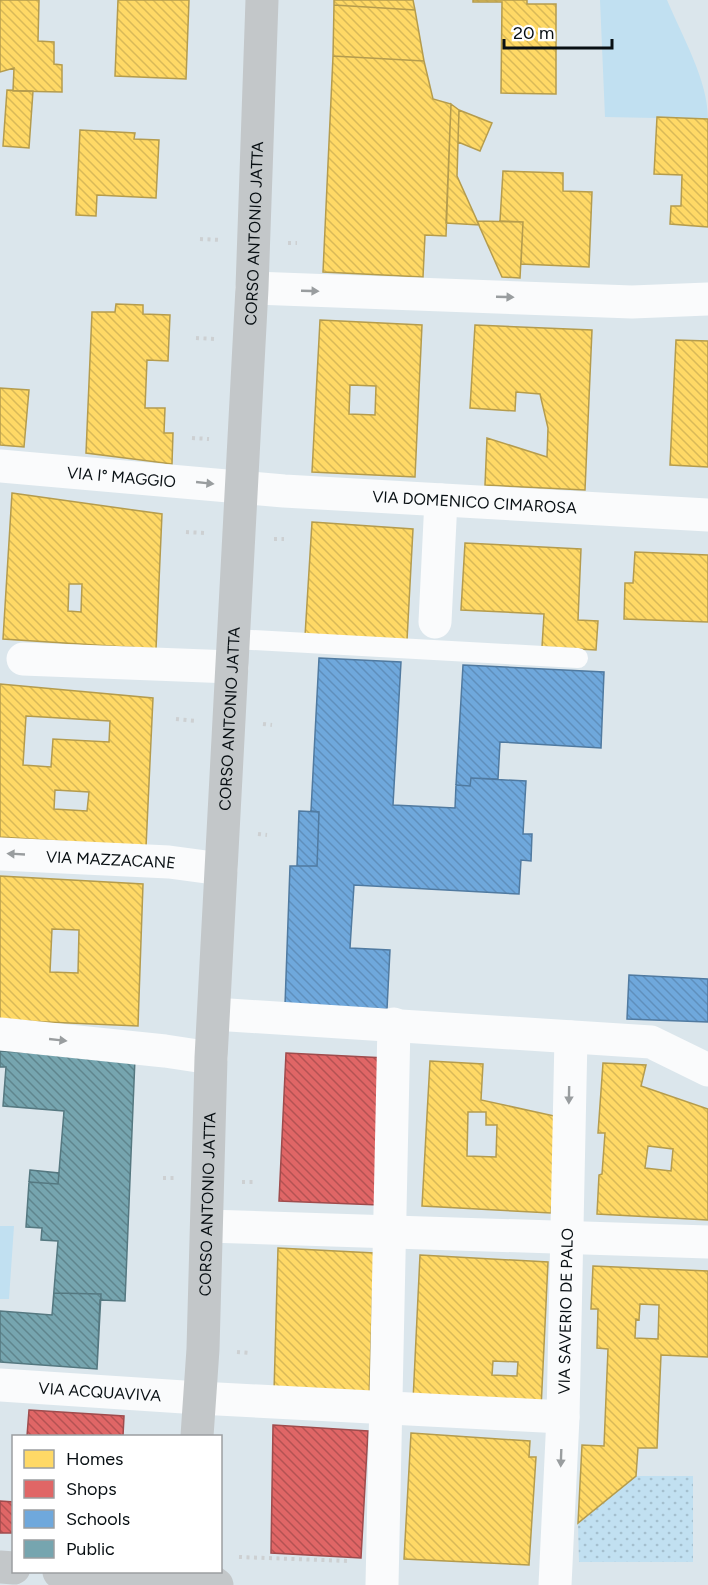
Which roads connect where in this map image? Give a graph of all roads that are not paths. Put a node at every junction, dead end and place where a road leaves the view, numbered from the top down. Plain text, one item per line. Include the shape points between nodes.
1 (262, 0) edge
2 (252, 288) junction
3 (708, 299) edge
4 (0, 466) edge
5 (242, 488) junction
6 (441, 500) junction
7 (708, 515) edge
8 (435, 622) dead end
9 (233, 653) junction
10 (12, 658) edge
11 (578, 658) dead end
12 (0, 854) edge
13 (221, 869) junction
14 (213, 1014) junction
15 (394, 1024) junction
16 (0, 1034) edge
17 (571, 1037) junction
18 (211, 1058) junction
19 (708, 1070) edge
20 (207, 1226) junction
21 (389, 1232) junction
22 (567, 1238) junction
23 (708, 1242) edge
24 (0, 1385) edge
25 (199, 1398) junction
26 (385, 1407) junction
27 (562, 1417) junction
28 (197, 1435) edge
29 (95, 1573) edge
30 (383, 1574) edge
31 (202, 1576) edge
32 (555, 1585) edge

1 - 2 main road, CORSO ANTONIO JATTA
2 -> 3 street via 632,302
2 - 5 main road, CORSO ANTONIO JATTA
4 -> 5 street, VIA I° MAGGIO
5 - 6 street, VIA DOMENICO CIMAROSA
5 - 9 main road, CORSO ANTONIO JATTA
6 - 7 street, VIA DOMENICO CIMAROSA
6 - 8 street
9 - 10 street
9 - 11 lane
9 - 13 main road, CORSO ANTONIO JATTA
13 -> 12 street, VIA MAZZACANE via 169,862
13 - 14 main road, CORSO ANTONIO JATTA
14 - 15 street
14 - 18 main road, CORSO ANTONIO JATTA
15 - 17 street
15 - 21 street
16 -> 18 street
17 - 19 street via 651,1042
17 -> 22 street, VIA SAVERIO DE PALO
18 - 20 main road, CORSO ANTONIO JATTA
20 - 21 street
20 - 25 main road, CORSO ANTONIO JATTA
21 - 22 street
21 - 26 street
22 - 23 street
22 - 27 street, VIA SAVERIO DE PALO
24 - 25 street, VIA ACQUAVIVA
25 - 26 street, VIA ACQUAVIVA
25 - 28 main road, CORSO ANTONIO JATTA
26 - 27 street, VIA ACQUAVIVA
26 - 30 street
27 -> 32 street, VIA SAVERIO DE PALO
29 - 31 main road

